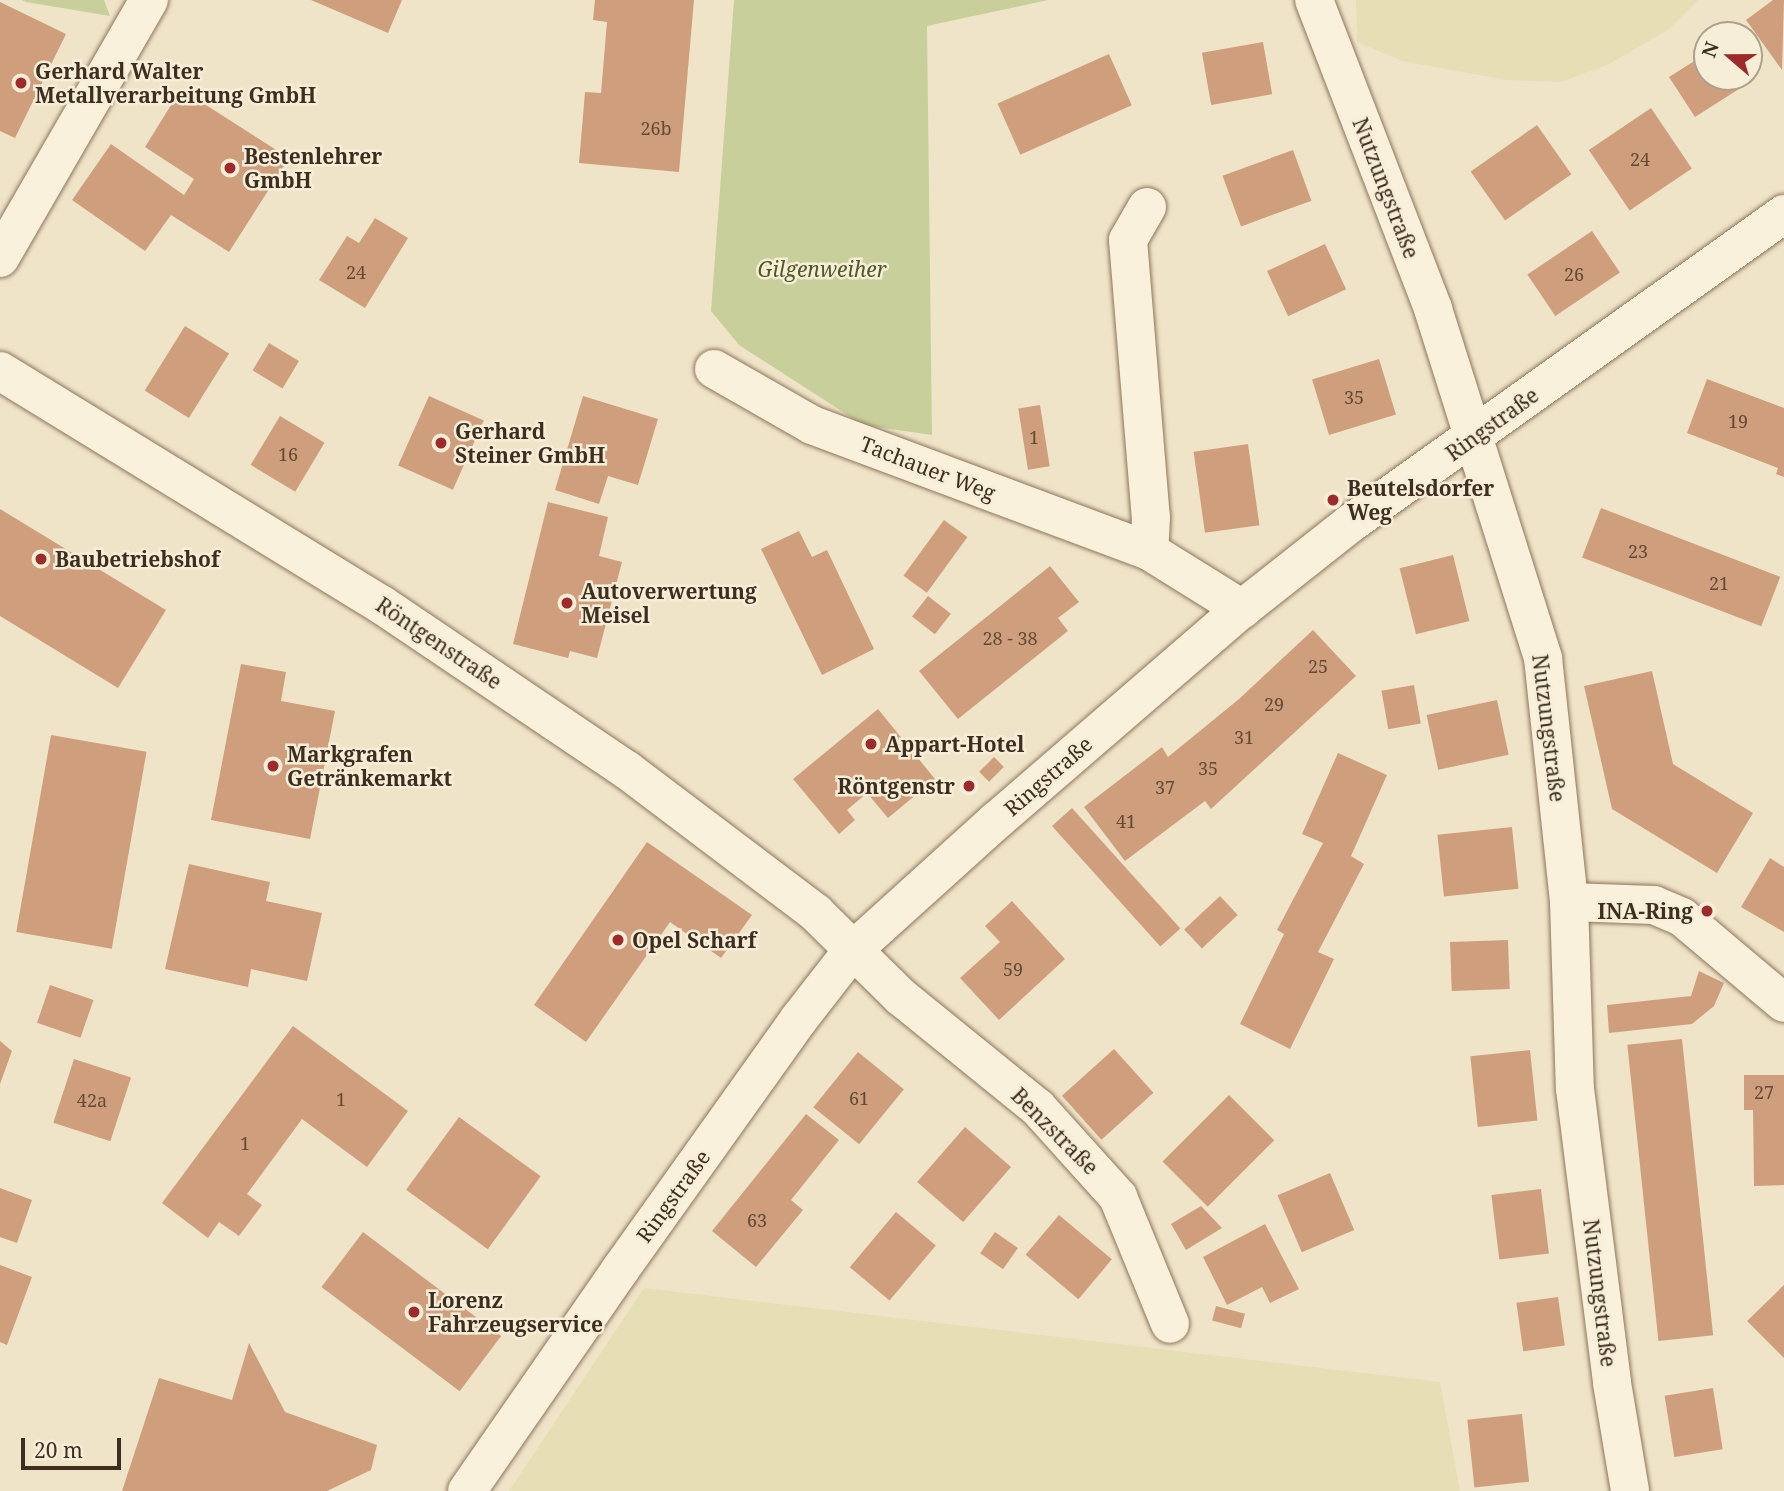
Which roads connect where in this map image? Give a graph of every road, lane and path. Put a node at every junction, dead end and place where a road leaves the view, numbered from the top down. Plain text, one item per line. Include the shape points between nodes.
1 (149, 0) edge
2 (1314, 0) edge
3 (1147, 207) dead end
4 (1784, 214) edge
5 (0, 258) edge
6 (714, 369) dead end
7 (0, 371) edge
8 (1473, 439) junction
9 (1149, 551) junction
10 (1242, 609) junction
11 (1569, 902) junction
12 (852, 951) junction
13 (1784, 1003) edge
14 (1170, 1324) dead end
15 (467, 1491) edge
16 (1630, 1491) edge

1 - 5 street
2 - 8 street, Nutzungstraße via 1433,309
3 - 9 street via 1128,240 1151,517
4 - 8 street, Ringstraße
6 - 9 street, Tachauer Weg via 812,425
7 - 12 street, Röntgenstraße via 382,605 576,735 816,913
8 - 10 street, Ringstraße via 1351,523
8 - 11 street, Nutzungstraße via 1543,658
9 - 10 street, Tachauer Weg
10 - 12 street, Ringstraße
11 - 13 street via 1654,905 1682,917
11 - 16 street, Nutzungstraße via 1575,1089
12 - 14 street, Benzstraße via 901,997 1038,1108 1118,1196
12 - 15 street, Ringstraße via 620,1270

